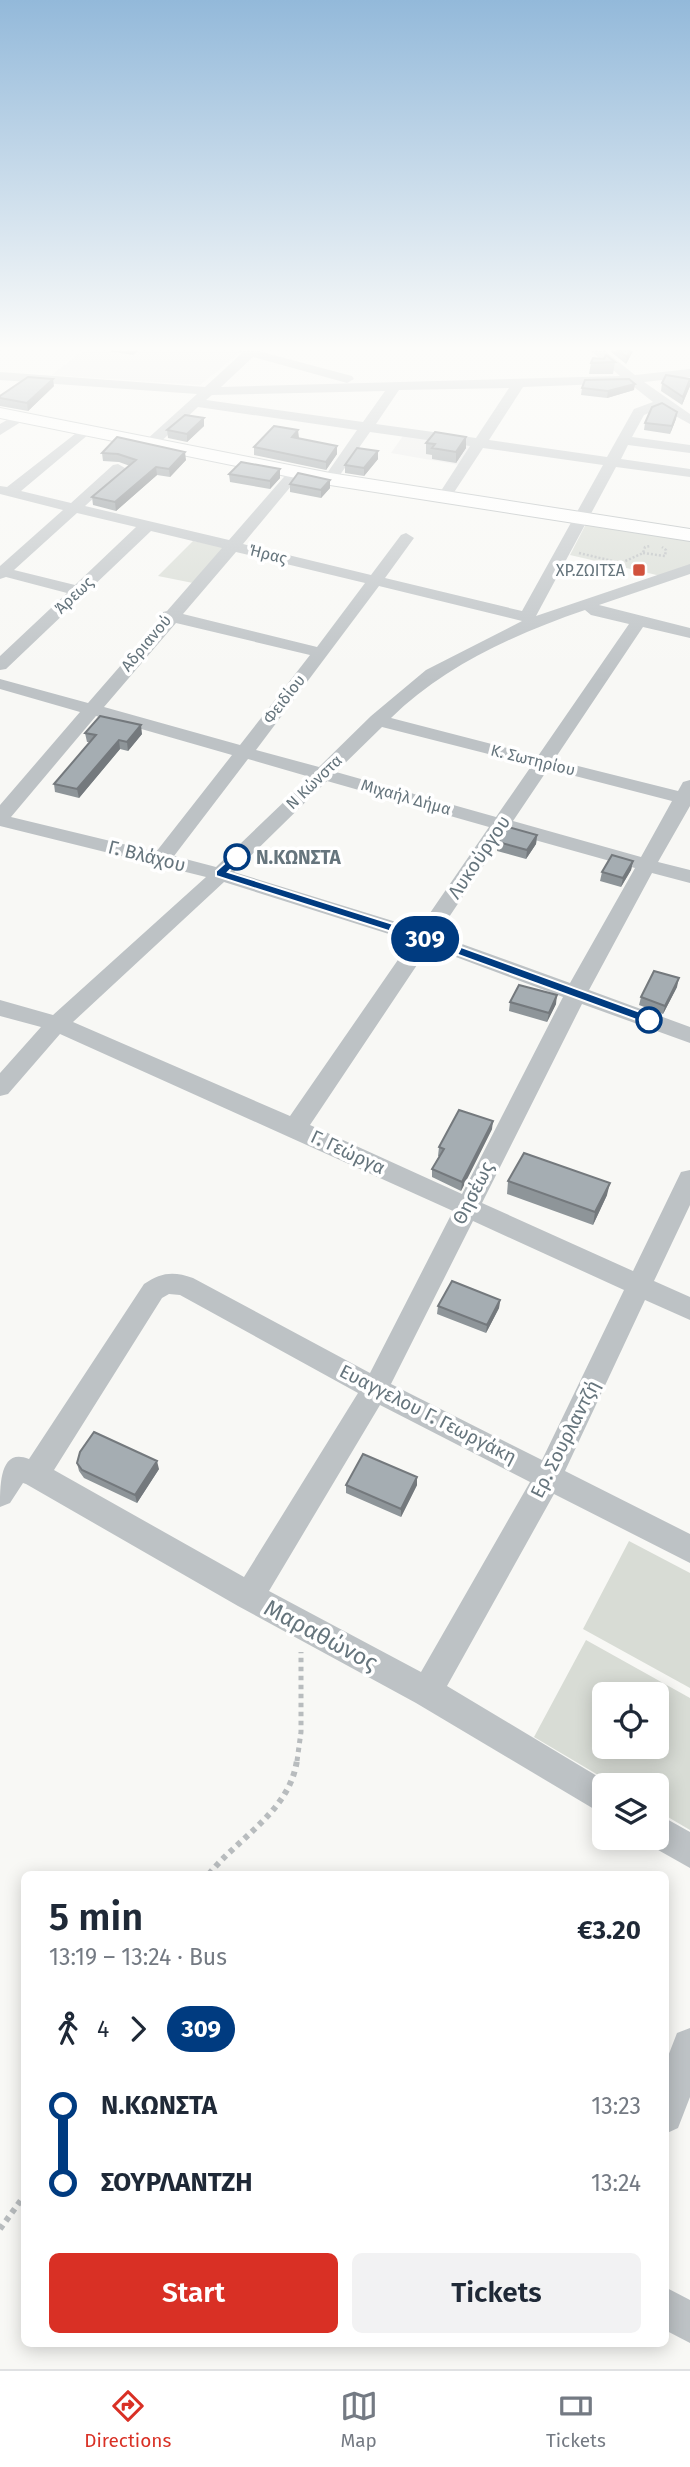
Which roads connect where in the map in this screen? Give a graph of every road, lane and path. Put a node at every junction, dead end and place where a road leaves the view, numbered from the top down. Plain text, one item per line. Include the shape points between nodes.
1 (612, 461) edge
2 (44, 462) edge
3 (241, 462) edge
4 (342, 462) edge
5 (468, 462) edge
6 (616, 462) edge
7 (118, 468) edge
8 (295, 472) junction
9 (690, 473) edge
10 (330, 479) junction
11 (5, 491) edge
12 (444, 497) junction
13 (72, 508) junction
14 (581, 519) junction
15 (148, 525) junction
16 (690, 534) edge
17 (406, 538) dead end
18 (233, 545) junction
19 (561, 553) junction
20 (643, 553) junction
21 (690, 569) edge
22 (1, 572) edge
23 (374, 580) junction
24 (78, 591) junction
25 (588, 605) junction
26 (169, 616) junction
27 (531, 619) junction
28 (639, 621) junction
29 (690, 633) edge
30 (321, 653) junction
31 (0, 665) edge
32 (0, 684) edge
33 (90, 710) junction
34 (377, 720) junction
35 (244, 751) junction
36 (544, 763) junction
37 (323, 773) junction
38 (688, 795) edge
39 (0, 818) edge
40 (501, 825) junction
41 (161, 859) junction
42 (648, 865) junction
43 (220, 874) junction
44 (690, 877) edge
45 (424, 938) junction
46 (576, 993) junction
47 (0, 1008) edge
48 (57, 1024) junction
49 (690, 1035) edge
50 (0, 1088) edge
51 (295, 1128) junction
52 (690, 1179) edge
53 (466, 1206) junction
54 (639, 1287) junction
55 (690, 1309) edge
56 (375, 1389) junction
57 (35, 1474) junction
58 (549, 1475) junction
59 (0, 1494) edge
60 (690, 1549) edge
61 (249, 1596) junction
62 (302, 1623) junction
63 (427, 1692) junction
64 (592, 1792) edge
65 (669, 1838) edge
66 (690, 1851) edge
67 (211, 1871) edge
68 (690, 2046) edge
69 (669, 2104) edge
70 (21, 2200) edge
71 (0, 2229) edge
72 (669, 2310) edge
73 (690, 2323) edge

1 - 14 street
2 - 11 street
3 - 8 main road
4 - 10 street
5 - 12 street
6 - 9 street
7 - 13 street
8 - 10 main road
8 - 18 street, Αδριανού
10 - 12 main road
11 - 13 street, Ήρας
12 - 14 main road
13 - 15 street, Ήρας
13 - 22 street
14 - 16 main road
14 - 19 street
15 - 18 street, Ήρας
15 - 24 street, Άρεως
17 - 23 street, Φειδίου
18 - 23 street, Ήρας
18 - 26 street, Αδριανού
19 - 20 path via 621,563
19 - 27 street
20 - 20 path via 665,556 666,551 651,546
21 - 25 street, Ν Κώνστα
22 - 24 street
23 - 27 street, Ήρας
23 - 30 street, Φειδίου
24 - 31 street, Άρεως
25 - 27 street, Ν Κώνστα
25 - 28 street
26 - 30 street
26 - 33 street, Αδριανού
27 - 34 street, Ν Κώνστα via 432,674
28 - 29 street
28 - 36 street, Λυκούργου
30 - 35 street, Φειδίου
32 - 33 street, Μιχαήλ Δήμα
33 - 35 street, Μιχαήλ Δήμα
33 - 39 street, Αδριανού
34 - 36 street, Κ. Σωτηρίου
34 - 37 street, Ν Κώνστα
35 - 37 street, Μιχαήλ Δήμα
35 - 41 street, Φειδίου
36 - 38 street, Κ. Σωτηρίου
36 - 40 street, Λυκούργου
37 - 40 street, Μιχαήλ Δήμα
37 - 43 street, Ν Κώνστα
38 - 42 street, Θησέως
39 - 41 street, Γ. Βλάχου
40 - 42 street, Μιχαήλ Δήμα
40 - 45 street, Λυκούργου
41 - 43 street, Γ. Βλάχου
42 - 44 street, Μιχαήλ Δήμα
42 - 46 street, Θησέως
43 - 45 street, Γ. Βλάχου
43 - 48 street, Ν Κώνστα
45 - 46 street, Γ. Βλάχου
45 - 51 street, Λυκούργου
46 - 49 street, Γ. Βλάχου
46 - 53 street, Θησέως
47 - 48 street, Γ. Γεώργα
48 - 50 street, Ν Κώνστα
48 - 51 street, Γ. Γεώργα
51 - 53 street, Γ. Γεώργα
52 - 54 street, Ερ. Σουρλαντζή
53 - 54 street, Γ. Γεώργα
53 - 56 street, Θησέως
54 - 55 street, Γ. Γεώργα
54 - 58 street, Ερ. Σουρλαντζή
56 - 57 street, Ευαγγελου Γ. Γεωργάκη via 184,1285 165,1283 153,1291
56 - 58 street, Ευαγγελου Γ. Γεωργάκη
56 - 61 street, Θησέως
57 - 59 street via 17,1468
57 - 61 street, Μαραθώνος
58 - 60 street, Ευαγγελου Γ. Γεωργάκη
58 - 63 street, Ερ. Σουρλαντζή
61 - 62 street, Μαραθώνος
62 - 63 street, Μαραθώνος
62 - 67 path via 301,1732 295,1774 274,1811
63 - 64 street, Μαραθώνος
65 - 66 street
68 - 69 street
70 - 71 path
72 - 73 street

